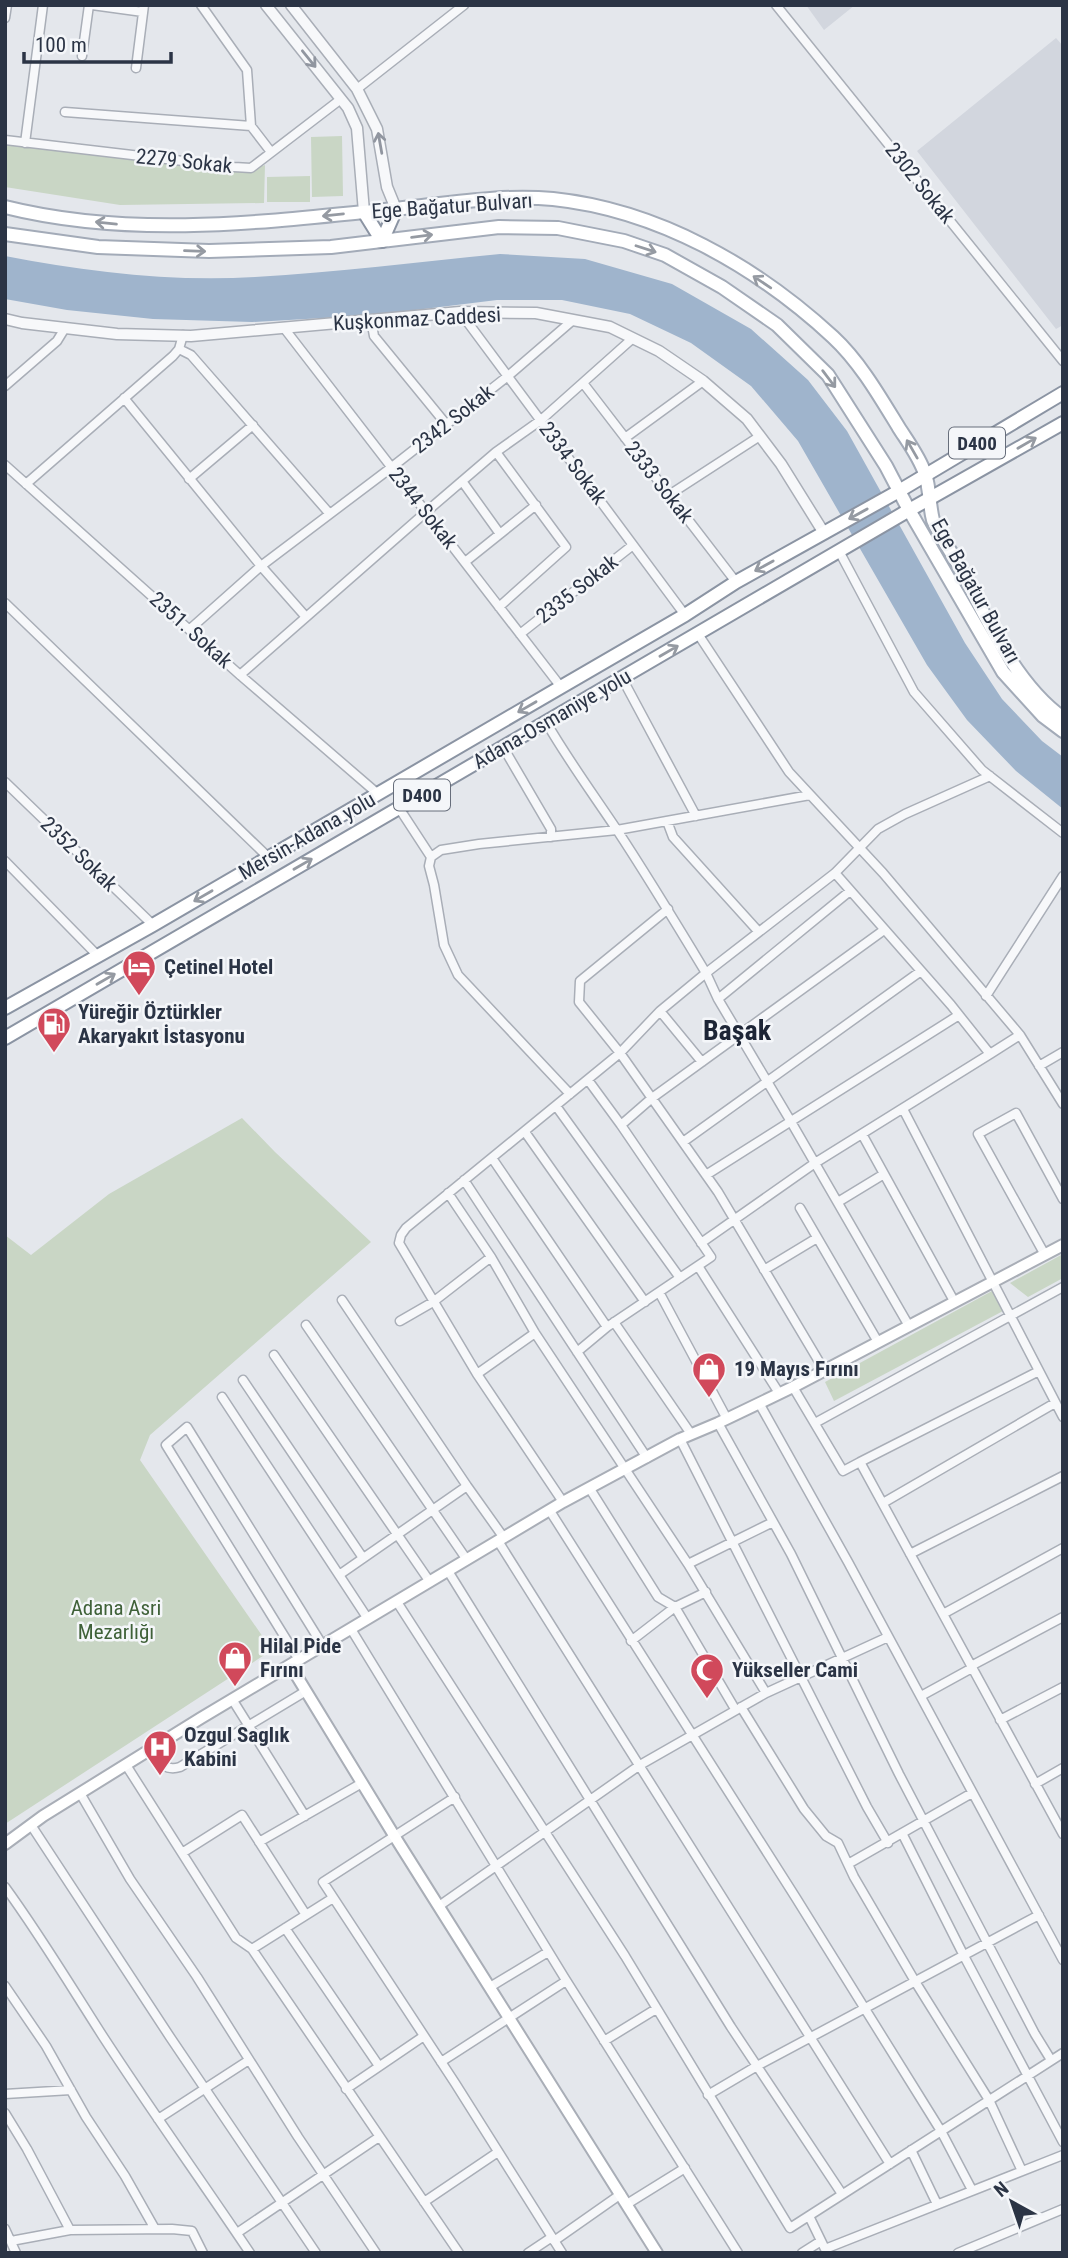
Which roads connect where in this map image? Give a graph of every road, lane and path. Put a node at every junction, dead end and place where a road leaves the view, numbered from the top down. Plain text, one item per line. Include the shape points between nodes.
1 (7, 5) edge
2 (43, 5) edge
3 (91, 5) edge
4 (201, 5) edge
5 (266, 5) edge
6 (291, 5) edge
7 (464, 5) edge
8 (776, 5) edge
9 (144, 9) edge
10 (5, 19) edge
11 (82, 57) dead end
12 (136, 68) dead end
13 (357, 89) junction
14 (341, 99) junction
15 (65, 112) dead end
16 (251, 126) junction
17 (5, 141) edge
18 (25, 143) junction
19 (271, 152) junction
20 (5, 207) edge
21 (396, 209) junction
22 (364, 212) junction
23 (5, 234) edge
24 (382, 241) junction
25 (460, 312) junction
26 (5, 319) edge
27 (371, 320) junction
28 (573, 320) junction
29 (65, 328) junction
30 (284, 328) junction
31 (183, 335) junction
32 (633, 338) junction
33 (179, 349) junction
34 (1063, 361) edge
35 (508, 376) junction
36 (703, 381) junction
37 (583, 383) junction
38 (5, 386) edge
39 (1063, 393) edge
40 (124, 398) junction
41 (541, 420) junction
42 (1063, 423) edge
43 (446, 424) junction
44 (253, 425) junction
45 (760, 436) junction
46 (625, 439) junction
47 (496, 453) junction
48 (5, 465) edge
49 (392, 467) junction
50 (925, 474) junction
51 (189, 478) junction
52 (462, 481) junction
53 (26, 484) junction
54 (896, 493) junction
55 (669, 495) junction
56 (930, 498) junction
57 (536, 505) junction
58 (426, 512) junction
59 (906, 512) junction
60 (329, 513) junction
61 (824, 533) junction
62 (500, 534) junction
63 (633, 545) junction
64 (839, 551) junction
65 (465, 562) junction
66 (261, 566) junction
67 (736, 582) junction
68 (5, 603) edge
69 (499, 607) junction
70 (685, 615) junction
71 (306, 617) junction
72 (190, 629) junction
73 (520, 634) junction
74 (698, 634) junction
75 (240, 675) junction
76 (622, 678) junction
77 (561, 687) junction
78 (1063, 718) edge
79 (546, 722) junction
80 (1063, 731) edge
81 (503, 747) junction
82 (990, 776) junction
83 (5, 782) edge
84 (378, 794) junction
85 (810, 795) junction
86 (399, 808) junction
87 (696, 816) junction
88 (667, 821) junction
89 (617, 830) junction
90 (1063, 833) edge
91 (551, 837) junction
92 (859, 848) junction
93 (430, 857) junction
94 (269, 858) junction
95 (5, 861) edge
96 (835, 873) junction
97 (1063, 876) edge
98 (850, 891) junction
99 (668, 909) junction
100 (153, 925) junction
101 (884, 930) junction
102 (758, 931) junction
103 (98, 956) junction
104 (921, 971) junction
105 (706, 973) junction
106 (986, 996) junction
107 (718, 999) junction
108 (5, 1009) edge
109 (660, 1012) junction
110 (959, 1015) junction
111 (740, 1034) junction
112 (1020, 1035) junction
113 (5, 1038) edge
114 (1063, 1052) edge
115 (620, 1053) junction
116 (990, 1054) junction
117 (702, 1062) junction
118 (1039, 1066) junction
119 (588, 1080) junction
120 (767, 1081) junction
121 (570, 1094) junction
122 (652, 1098) junction
123 (1063, 1104) edge
124 (556, 1106) junction
125 (903, 1109) junction
126 (790, 1120) junction
127 (621, 1125) junction
128 (525, 1132) junction
129 (862, 1134) junction
130 (683, 1142) junction
131 (492, 1158) junction
132 (815, 1163) junction
133 (884, 1174) junction
134 (705, 1175) junction
135 (464, 1180) junction
136 (448, 1193) junction
137 (1063, 1199) edge
138 (838, 1202) junction
139 (800, 1208) dead end
140 (734, 1219) junction
141 (817, 1238) junction
142 (701, 1243) junction
143 (1063, 1245) edge
144 (1045, 1255) junction
145 (491, 1257) junction
146 (698, 1266) junction
147 (764, 1270) junction
148 (680, 1278) junction
149 (993, 1280) junction
150 (1063, 1287) edge
151 (659, 1292) junction
152 (342, 1300) dead end
153 (954, 1301) junction
154 (433, 1302) junction
155 (645, 1302) junction
156 (1011, 1316) junction
157 (400, 1321) dead end
158 (611, 1324) junction
159 (306, 1325) dead end
160 (909, 1326) junction
161 (535, 1333) junction
162 (878, 1342) junction
163 (577, 1352) junction
164 (274, 1355) dead end
165 (824, 1370) junction
166 (1039, 1371) junction
167 (477, 1374) junction
168 (243, 1380) dead end
169 (793, 1387) junction
170 (779, 1393) junction
171 (222, 1397) dead end
172 (759, 1403) junction
173 (1059, 1405) edge
174 (1063, 1417) edge
175 (723, 1421) junction
176 (815, 1423) junction
177 (691, 1434) junction
178 (680, 1439) junction
179 (647, 1458) junction
180 (860, 1462) junction
181 (625, 1469) junction
182 (1063, 1476) edge
183 (467, 1486) junction
184 (590, 1489) junction
185 (563, 1502) junction
186 (883, 1503) junction
187 (433, 1510) junction
188 (550, 1511) junction
189 (773, 1522) junction
190 (398, 1535) junction
191 (501, 1540) junction
192 (732, 1541) junction
193 (1063, 1548) edge
194 (910, 1554) junction
195 (363, 1558) junction
196 (467, 1560) junction
197 (688, 1564) junction
198 (448, 1571) junction
199 (339, 1574) junction
200 (430, 1582) junction
201 (706, 1592) junction
202 (397, 1602) junction
203 (675, 1607) junction
204 (943, 1614) junction
205 (1063, 1617) edge
206 (368, 1619) junction
207 (351, 1629) junction
208 (888, 1637) junction
209 (631, 1641) junction
210 (323, 1646) junction
211 (842, 1658) junction
212 (295, 1662) junction
213 (972, 1667) junction
214 (801, 1677) junction
215 (1063, 1687) edge
216 (306, 1691) junction
217 (766, 1693) junction
218 (921, 1696) junction
219 (232, 1699) junction
220 (738, 1708) junction
221 (1000, 1720) junction
222 (249, 1726) junction
223 (692, 1736) junction
224 (151, 1749) junction
225 (126, 1765) junction
226 (640, 1765) junction
227 (1063, 1768) edge
228 (362, 1783) junction
229 (1035, 1784) junction
230 (80, 1793) junction
231 (972, 1793) junction
232 (454, 1797) junction
233 (590, 1799) junction
234 (305, 1816) junction
235 (923, 1820) junction
236 (31, 1825) junction
237 (544, 1832) junction
238 (902, 1833) junction
239 (1063, 1834) edge
240 (395, 1837) junction
241 (260, 1842) junction
242 (888, 1843) junction
243 (5, 1844) edge
244 (182, 1853) junction
245 (848, 1864) junction
246 (497, 1867) junction
247 (5, 1887) edge
248 (333, 1898) junction
249 (439, 1906) junction
250 (306, 1915) junction
251 (1039, 1915) junction
252 (285, 1928) junction
253 (988, 1942) junction
254 (252, 1949) junction
255 (548, 1952) junction
256 (964, 1956) junction
257 (1063, 1960) edge
258 (566, 1981) junction
259 (916, 1983) junction
260 (5, 1986) edge
261 (490, 1987) junction
262 (864, 2008) junction
263 (656, 2009) junction
264 (509, 2018) junction
265 (424, 2036) junction
266 (810, 2038) junction
267 (604, 2041) junction
268 (1063, 2053) edge
269 (249, 2060) junction
270 (1051, 2060) junction
271 (441, 2062) junction
272 (379, 2066) junction
273 (757, 2066) junction
274 (1027, 2076) junction
275 (205, 2089) junction
276 (346, 2089) junction
277 (71, 2090) junction
278 (5, 2094) edge
279 (708, 2095) junction
280 (989, 2100) junction
281 (5, 2113) edge
282 (158, 2119) junction
283 (941, 2131) junction
284 (379, 2137) junction
285 (1063, 2142) edge
286 (911, 2150) junction
287 (498, 2152) junction
288 (1063, 2155) edge
289 (890, 2164) junction
290 (685, 2168) junction
291 (1022, 2171) junction
292 (324, 2174) junction
293 (972, 2190) junction
294 (842, 2194) junction
295 (624, 2199) junction
296 (424, 2202) junction
297 (282, 2204) junction
298 (937, 2204) junction
299 (1063, 2209) edge
300 (808, 2216) junction
301 (5, 2229) edge
302 (155, 2229) junction
303 (69, 2230) junction
304 (237, 2233) junction
305 (553, 2239) junction
306 (11, 2241) junction
307 (825, 2248) edge
308 (16, 2253) edge
309 (203, 2253) edge
310 (250, 2253) edge
311 (316, 2253) edge
312 (376, 2253) edge
313 (459, 2253) edge
314 (528, 2253) edge
315 (562, 2253) edge
316 (657, 2253) edge
317 (738, 2253) edge
318 (803, 2253) edge
319 (958, 2253) edge

1 - 10 street
2 - 18 street
3 - 9 street
3 - 11 street
4 - 16 street via 247,70
5 -> 14 street
6 - 13 street
7 - 13 street
8 - 34 street, 2302 Sokak
9 - 12 street
21 -> 13 street via 387,187 377,129
14 - 19 street, 2279 Sokak
14 - 22 street via 357,128
15 - 16 street
16 - 19 street
17 - 18 street, 2279 Sokak
18 - 19 street, 2279 Sokak via 234,167 251,167
22 -> 20 main road, Ege Bağatur Bulvarı via 195,226 108,224
21 - 22 main road, Ege Bağatur Bulvarı
21 - 24 main road
50 -> 21 main road, Ege Bağatur Bulvarı via 872,384 836,340 738,265 670,228 607,208 550,199
22 - 24 main road
23 -> 24 main road, Ege Bağatur Bulvarı via 99,247 209,251
24 -> 54 main road, Ege Bağatur Bulvarı via 499,227 558,228 666,255 777,325 828,375 864,430
25 - 27 street, Kuşkonmaz Caddesi
25 - 28 street, Kuşkonmaz Caddesi via 536,313
25 - 35 street, 2334 Sokak
26 - 29 street, Kuşkonmaz Caddesi
27 - 30 street, Kuşkonmaz Caddesi
27 - 43 street via 374,336
28 - 32 street, Kuşkonmaz Caddesi via 610,327
28 - 35 street, 2342 Sokak
29 - 31 street, Kuşkonmaz Caddesi
29 - 38 street via 57,341
30 - 31 street, Kuşkonmaz Caddesi
30 - 49 street, 2344 Sokak
31 - 33 street
32 - 36 street, Kuşkonmaz Caddesi
32 - 37 street
33 - 40 street
33 - 44 street via 191,355
35 - 41 street, 2334 Sokak
35 - 43 street, 2342 Sokak
36 - 45 street, Kuşkonmaz Caddesi
36 - 46 street
37 - 41 street
37 - 46 street, 2333 Sokak
39 - 50 main road, D400
40 - 51 street
40 - 53 street
41 - 47 street
41 - 63 street, 2334 Sokak
56 -> 42 main road, Adana-Osmaniye yolu / D400
43 - 49 street, 2342 Sokak
44 - 51 street
44 - 60 street
45 - 55 street
45 - 61 street, Kuşkonmaz Caddesi
46 - 55 street, 2333 Sokak
47 - 52 street
47 - 57 street
48 - 53 street, 2351. Sokak
49 - 58 street, 2344 Sokak
49 - 60 street, 2342 Sokak
50 - 54 main road, D400
50 - 56 main road, Ege Bağatur Bulvarı
51 - 66 street
52 - 58 street
52 - 62 street
53 - 72 street, 2351. Sokak
54 - 59 main road, Ege Bağatur Bulvarı
54 -> 61 main road, D400
55 - 67 street, 2333 Sokak
56 - 59 main road, Adana-Osmaniye yolu / D400
56 - 78 main road, Ege Bağatur Bulvarı via 933,519 1000,642 1028,683
57 - 62 street
57 - 69 street via 566,547
58 - 65 street, 2344 Sokak
58 - 71 street
59 - 64 main road, Adana-Osmaniye yolu / D400
59 - 80 main road, Ege Bağatur Bulvarı via 1003,671 1043,716
60 - 66 street, 2342 Sokak
61 -> 67 main road, Mersin-Adana yolu / D400
62 - 65 street
63 - 70 street, 2334 Sokak
63 - 73 street, 2335 Sokak
64 - 74 main road, Adana-Osmaniye yolu / D400
64 - 82 street via 915,692
65 - 69 street, 2344 Sokak
66 - 71 street
66 - 72 street, 2342 Sokak
67 - 70 main road, Mersin-Adana yolu / D400
68 - 94 street
69 - 73 street, 2344 Sokak
70 - 77 main road, Mersin-Adana yolu / D400
71 - 75 street
72 - 75 street, 2351. Sokak
73 - 77 street, 2344 Sokak
76 -> 74 main road, Adana-Osmaniye yolu / D400
74 - 85 street via 789,772
75 - 84 street, 2351. Sokak
76 - 79 main road, Adana-Osmaniye yolu / D400
76 - 87 street
77 -> 84 main road, Mersin-Adana yolu / D400
79 - 81 main road, Adana-Osmaniye yolu / D400
79 - 89 street
81 - 86 main road, Adana-Osmaniye yolu / D400
81 - 91 street via 551,829
82 - 90 street
82 - 92 street via 898,817
83 - 100 street, 2352 Sokak
84 - 94 main road, Mersin-Adana yolu / D400
85 - 87 street
85 - 92 street
86 - 93 street
113 -> 86 main road, Adana-Osmaniye yolu / D400
87 - 88 street
88 - 89 street
88 - 102 street via 673,837
89 - 91 street
89 - 99 street
91 - 93 street via 441,850
92 - 96 street
92 - 106 street
93 - 121 street via 444,945 458,975
94 -> 100 main road, Mersin-Adana yolu / D400
95 - 103 street
96 - 98 street
96 - 102 street
97 - 106 street
98 - 101 street
98 - 107 street
99 - 105 street
99 - 115 street via 580,981 579,1002
100 - 103 main road, Mersin-Adana yolu / D400
101 - 104 street
101 - 111 street
102 - 105 street
103 - 108 main road, Mersin-Adana yolu / D400
104 - 110 street
104 - 120 street
105 - 107 street
105 - 109 street
106 - 112 street
107 - 111 street
109 - 115 street
109 - 117 street
110 - 116 street
110 - 126 street
111 - 117 street
111 - 120 street
112 - 116 street
112 - 118 street
114 - 118 street
115 - 119 street
115 - 122 street
116 - 125 street
117 - 122 street
118 - 123 street
119 - 121 street
119 - 127 street
120 - 126 street
120 - 130 street
121 - 124 street
122 - 127 street
122 - 130 street
124 - 128 street
124 - 148 street
125 - 129 street
125 - 149 street
126 - 132 street
126 - 134 street
127 - 142 street
128 - 131 street
128 - 155 street
129 - 132 street
129 - 133 street
130 - 134 street
131 - 135 street
131 - 158 street
132 - 138 street
132 - 140 street
133 - 138 street
133 - 153 street
134 - 140 street
135 - 136 street
135 - 163 street
136 - 145 street
136 - 154 street via 406,1228 400,1239
137 - 144 street via 1016,1113 978,1134
138 - 160 street
139 - 141 street
140 - 142 street
140 - 147 street
141 - 147 street
141 - 162 street
142 - 146 street via 711,1257
143 - 144 main road
144 - 149 main road
145 - 154 street
145 - 161 street
146 - 148 street
146 - 170 street
147 - 165 street
148 - 151 street
149 - 153 main road
149 - 156 street
150 - 156 street
151 - 155 street
151 - 175 street
152 - 183 street
153 - 160 main road
154 - 157 street
154 - 167 street
155 - 158 street
156 - 166 street
156 - 176 street
158 - 163 street
158 - 177 street
159 - 187 street
160 - 162 main road
161 - 167 street
161 - 181 street
162 - 165 main road
163 - 179 street
164 - 190 street
165 - 169 main road
166 - 173 street
166 - 180 street
167 - 185 street
168 - 195 street
169 - 170 main road
169 - 176 street
170 - 172 main road
171 - 199 street
172 - 175 main road
172 - 208 street
173 - 174 street
173 - 186 street
175 - 177 main road
175 - 189 street
176 - 180 street via 843,1471
177 - 178 main road
178 - 179 main road
178 - 192 street
179 - 181 main road
180 - 186 street
181 - 184 main road
181 - 197 street
182 - 194 street
183 - 187 street
183 - 191 street
184 - 185 main road
184 - 203 street via 658,1597
185 - 188 main road
186 - 194 street
187 - 190 street
187 - 196 street
188 - 191 main road
188 - 209 street
189 - 192 street
189 - 211 street
190 - 195 street
190 - 200 street
191 - 196 main road
191 - 226 street
192 - 197 street
192 - 214 street
193 - 204 street
194 - 204 street
195 - 199 street
196 - 198 main road
197 - 201 street
198 - 200 main road
198 - 233 street
199 - 206 street
200 - 202 main road
201 - 203 street
201 - 217 street
202 - 206 main road
202 - 237 street
203 - 209 street
203 - 220 street
204 - 213 street
205 - 213 street
206 - 207 main road
207 - 210 main road
207 - 232 street
208 - 211 street
208 - 218 street
209 - 223 street
210 - 212 main road
210 - 212 street via 187,1427 166,1445
211 - 214 street
211 - 235 street
212 - 216 main road
212 - 219 main road
213 - 218 street
213 - 221 street
214 - 217 street
214 - 242 street
215 - 221 street
216 - 222 street
216 - 228 main road
217 - 220 street
218 - 231 street
219 - 222 street
219 - 224 main road
220 - 223 street
220 - 245 street via 804,1809 826,1836 838,1843
221 - 229 street
222 - 224 street via 176,1768 161,1764
222 - 234 street
223 - 226 street
223 - 262 street
224 - 225 main road
225 - 230 main road
225 - 244 street
226 - 233 street
226 - 266 street
227 - 229 street
228 - 234 street
228 - 240 main road
229 - 239 street
230 - 236 main road
230 - 269 street via 130,1879
231 - 235 street
231 - 251 street
232 - 240 street
232 - 246 street
233 - 237 street
233 - 273 street
234 - 241 street
235 - 238 street
235 - 253 street
236 - 243 main road
236 - 275 street
237 - 246 street
237 - 263 street
238 - 242 street
238 - 256 street
240 - 248 street via 323,1882
240 - 249 main road
241 - 244 street via 242,1815
241 - 250 street
242 - 245 street
244 - 254 street via 236,1938
245 - 259 street
246 - 249 street
246 - 255 street
247 - 282 street
248 - 250 street
248 - 265 street
249 - 261 main road
250 - 252 street
251 - 253 street
251 - 257 street
252 - 254 street
252 - 272 street
253 - 256 street
253 - 270 street
254 - 276 street
255 - 258 street
255 - 261 street
256 - 259 street
256 - 274 street
258 - 264 street
258 - 267 street
259 - 262 street
259 - 280 street
260 - 277 street
261 - 264 main road
262 - 266 street
262 - 283 street
263 - 267 street
263 - 279 street
264 - 271 street
264 - 295 main road
265 - 271 street
265 - 272 street
266 - 273 street
266 - 289 street
267 - 290 street
268 - 270 street
269 - 275 street
269 - 292 street
270 - 274 street
271 - 287 street
272 - 276 street
273 - 279 street
273 - 294 street
274 - 280 street
274 - 285 street
275 - 282 street
275 - 297 street
276 - 284 street
277 - 278 street
277 - 302 street
279 - 300 street via 790,2228
280 - 283 street
280 - 291 street
281 - 303 street
282 - 304 street
283 - 286 street
283 - 293 street
284 - 292 street
284 - 296 street
286 - 289 street
286 - 298 street
287 - 296 street
287 - 305 street
288 - 291 street
289 - 294 street
290 - 295 street
290 - 317 street
291 - 293 street
292 - 297 street
292 - 312 street
293 - 298 street
294 - 300 street
295 - 305 street
295 - 316 main road
296 - 313 street
297 - 304 street
297 - 311 street
298 - 307 street
299 - 319 street
300 - 307 street
301 - 306 street
302 - 303 street
302 - 309 street via 192,2231
303 - 306 street
304 - 310 street
305 - 314 street
305 - 315 street
306 - 308 street
307 - 318 street

